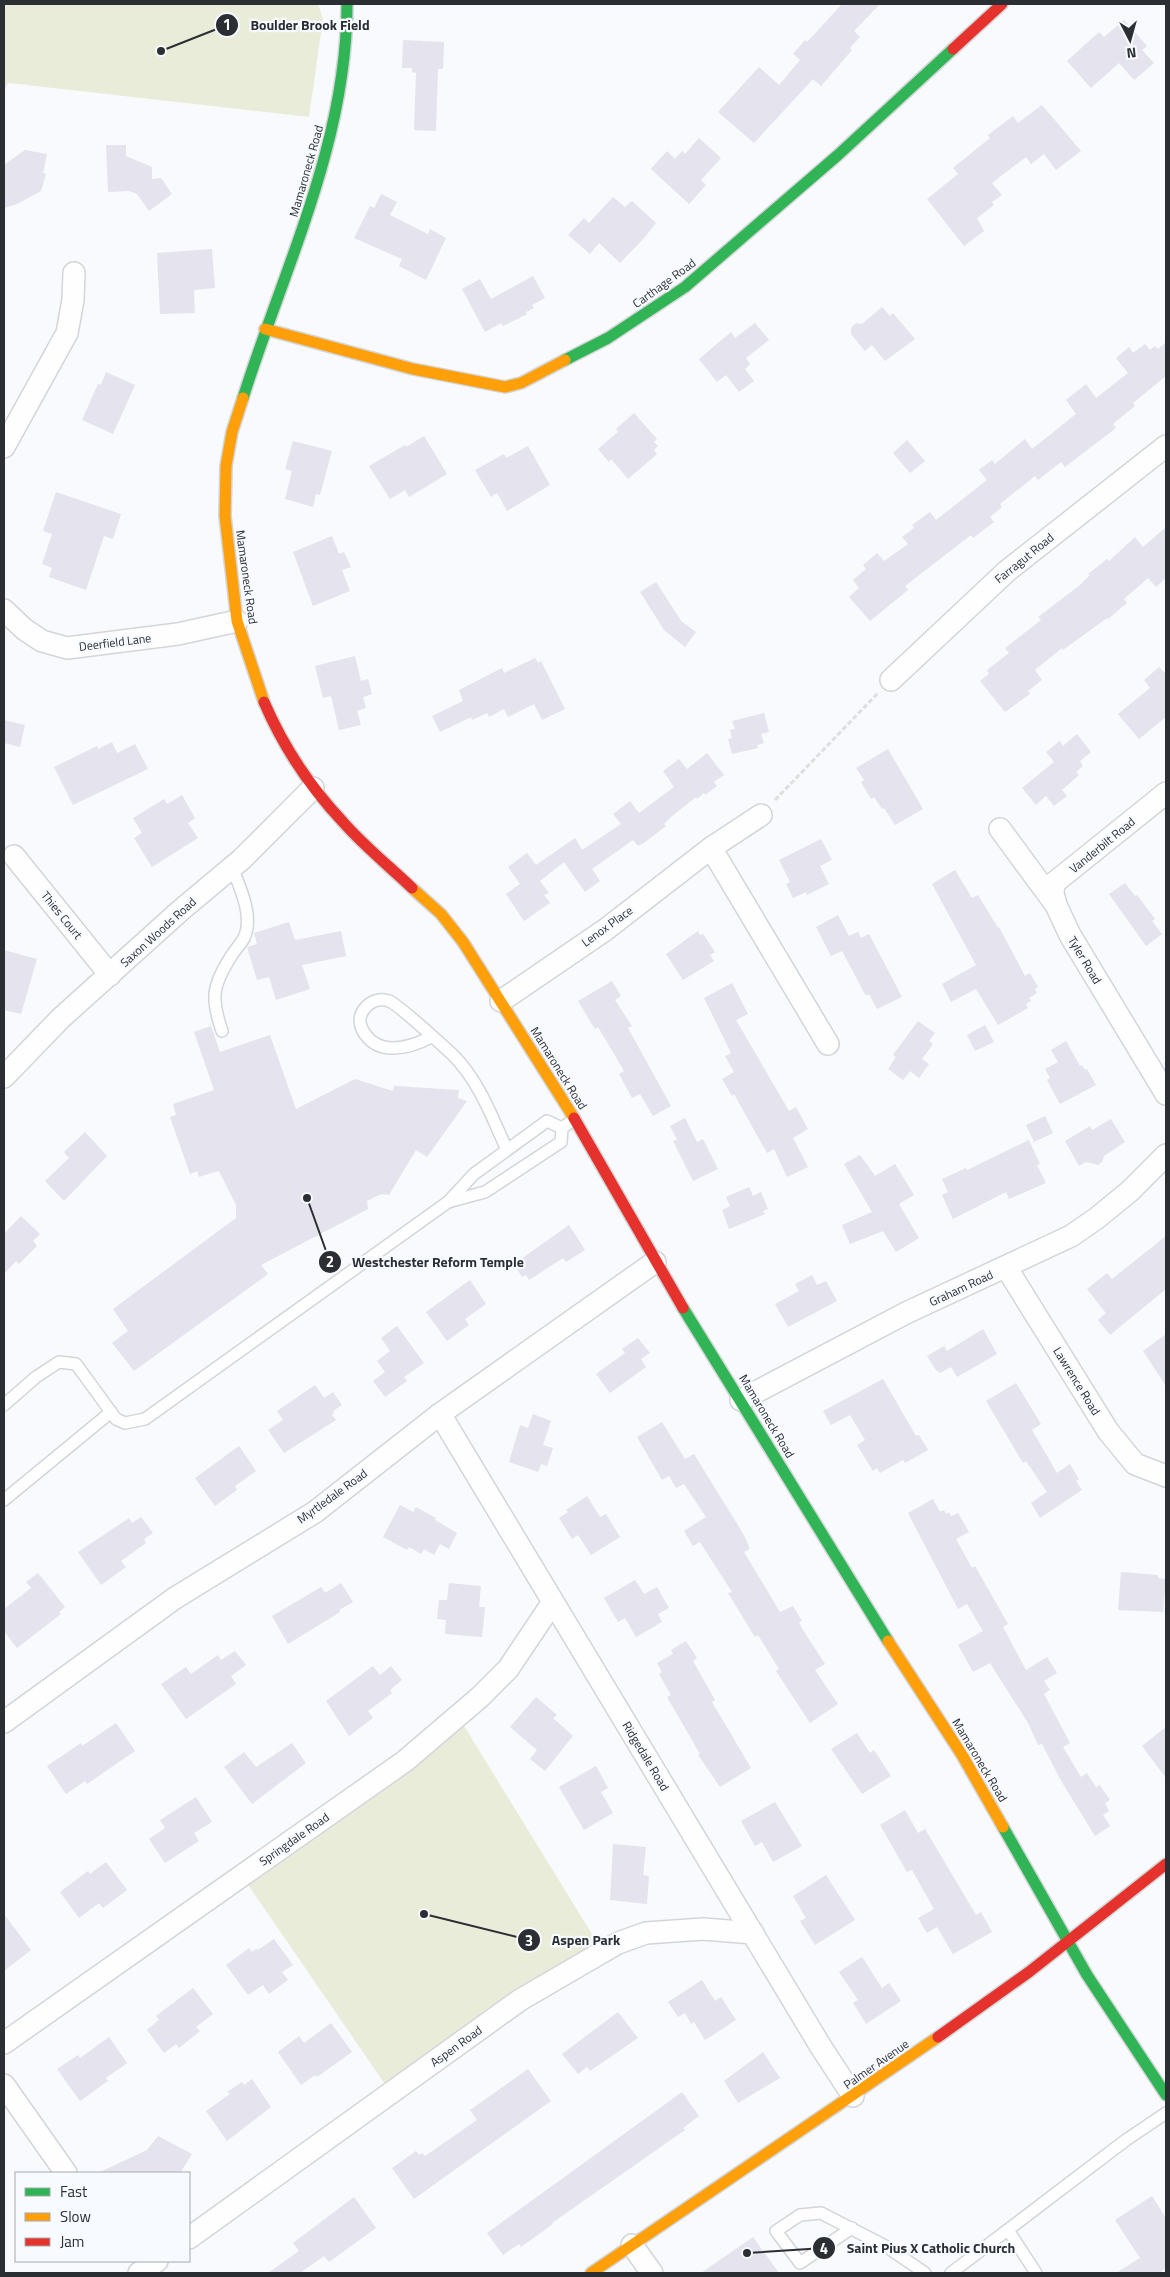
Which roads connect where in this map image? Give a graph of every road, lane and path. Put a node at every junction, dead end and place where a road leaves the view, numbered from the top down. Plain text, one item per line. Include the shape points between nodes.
1 (346, 4) edge
2 (1002, 4) edge
3 (74, 273) dead end
4 (265, 329) junction
5 (1166, 446) edge
6 (4, 447) edge
7 (4, 610) edge
8 (238, 621) junction
9 (891, 680) joint
10 (314, 788) junction
11 (1166, 793) edge
12 (761, 815) joint
13 (1000, 829) dead end
14 (711, 848) junction
15 (14, 856) dead end
16 (232, 867) junction
17 (1056, 905) junction
18 (110, 975) junction
19 (501, 1001) junction
20 (222, 1031) dead end
21 (431, 1037) junction
22 (828, 1044) dead end
23 (4, 1077) edge
24 (1166, 1094) edge
25 (574, 1119) junction
26 (562, 1128) junction
27 (507, 1150) junction
28 (1166, 1155) edge
29 (448, 1202) junction
30 (655, 1262) junction
31 (1006, 1267) junction
32 (741, 1400) junction
33 (4, 1405) edge
34 (111, 1412) junction
35 (440, 1414) junction
36 (1166, 1476) edge
37 (4, 1500) edge
38 (552, 1602) junction
39 (4, 1722) edge
40 (1166, 1864) edge
41 (753, 1933) junction
42 (1068, 1941) junction
43 (4, 2043) edge
44 (4, 2085) edge
45 (853, 2096) junction
46 (1166, 2096) edge
47 (1166, 2113) edge
48 (65, 2172) edge
49 (852, 2228) junction
50 (1008, 2230) junction
51 (190, 2237) edge
52 (632, 2245) junction
53 (128, 2262) edge
54 (155, 2262) edge
55 (964, 2269) edge
56 (137, 2273) edge
57 (591, 2273) edge
58 (652, 2273) edge
59 (925, 2273) edge
60 (950, 2273) edge
61 (1036, 2273) edge

1 - 4 street, Mamaroneck Road via 347,32 334,125 308,218
2 - 4 street, Carthage Road via 838,155 685,288 608,338 521,383 505,387 413,369
3 - 6 street via 73,300 66,333
4 - 8 street, Mamaroneck Road via 232,432 226,466 226,516
5 - 9 street, Farragut Road via 1006,570
7 - 8 street, Deerfield Lane via 42,641 67,648 178,634
8 - 10 street, Mamaroneck Road via 258,688 276,728
9 - 12 path
10 - 16 street, Saxon Woods Road
10 - 19 street, Mamaroneck Road via 344,824 441,914
11 - 17 street, Vanderbilt Road via 1054,883
12 - 14 street, Lenox Place
13 - 17 street, Tyler Road
14 - 19 street, Lenox Place via 605,930
14 - 22 street
15 - 18 street, Thies Court
16 - 18 street, Saxon Woods Road
16 - 20 lane via 243,895 246,916 244,938 221,973 216,991 214,1008
17 - 24 street, Tyler Road via 1070,935
18 - 23 street, Saxon Woods Road via 61,1018
19 - 25 street, Mamaroneck Road
21 - 21 lane via 389,1001 376,1001 366,1006 360,1015 360,1025 375,1045 401,1049
21 - 27 lane via 454,1056 477,1085
25 - 26 lane
25 - 30 street, Mamaroneck Road
26 - 27 lane via 548,1121
26 - 29 lane via 561,1142 485,1192
27 - 29 lane via 474,1174
28 - 31 street, Graham Road via 1098,1218 1071,1236
29 - 34 lane via 145,1419 124,1423
30 - 32 street, Mamaroneck Road
30 - 35 street, Myrtledale Road
31 - 32 street, Graham Road via 906,1313
31 - 36 street, Lawrence Road via 1108,1431 1135,1464
32 - 42 street, Mamaroneck Road via 884,1635 962,1755
33 - 34 lane via 59,1362 76,1364
34 - 37 lane
35 - 38 street, Ridgedale Road
35 - 39 street, Myrtledale Road via 315,1512 175,1598
38 - 41 street, Ridgedale Road
38 - 43 street, Springdale Road via 508,1669 405,1761
40 - 42 street, Palmer Avenue
41 - 45 street, Ridgedale Road
41 - 51 street, Aspen Road via 703,1928 646,1933 618,1943 520,2000
42 - 45 street, Palmer Avenue
42 - 46 street, Mamaroneck Road
44 - 48 street
45 - 52 street, Palmer Avenue
47 - 50 lane
49 - 49 lane via 820,2213 800,2214 776,2231 800,2263
49 - 59 lane via 888,2246
50 - 55 lane
50 - 61 lane
52 - 57 street, Palmer Avenue
52 - 58 street
53 - 56 street
54 - 56 street
55 - 60 lane

